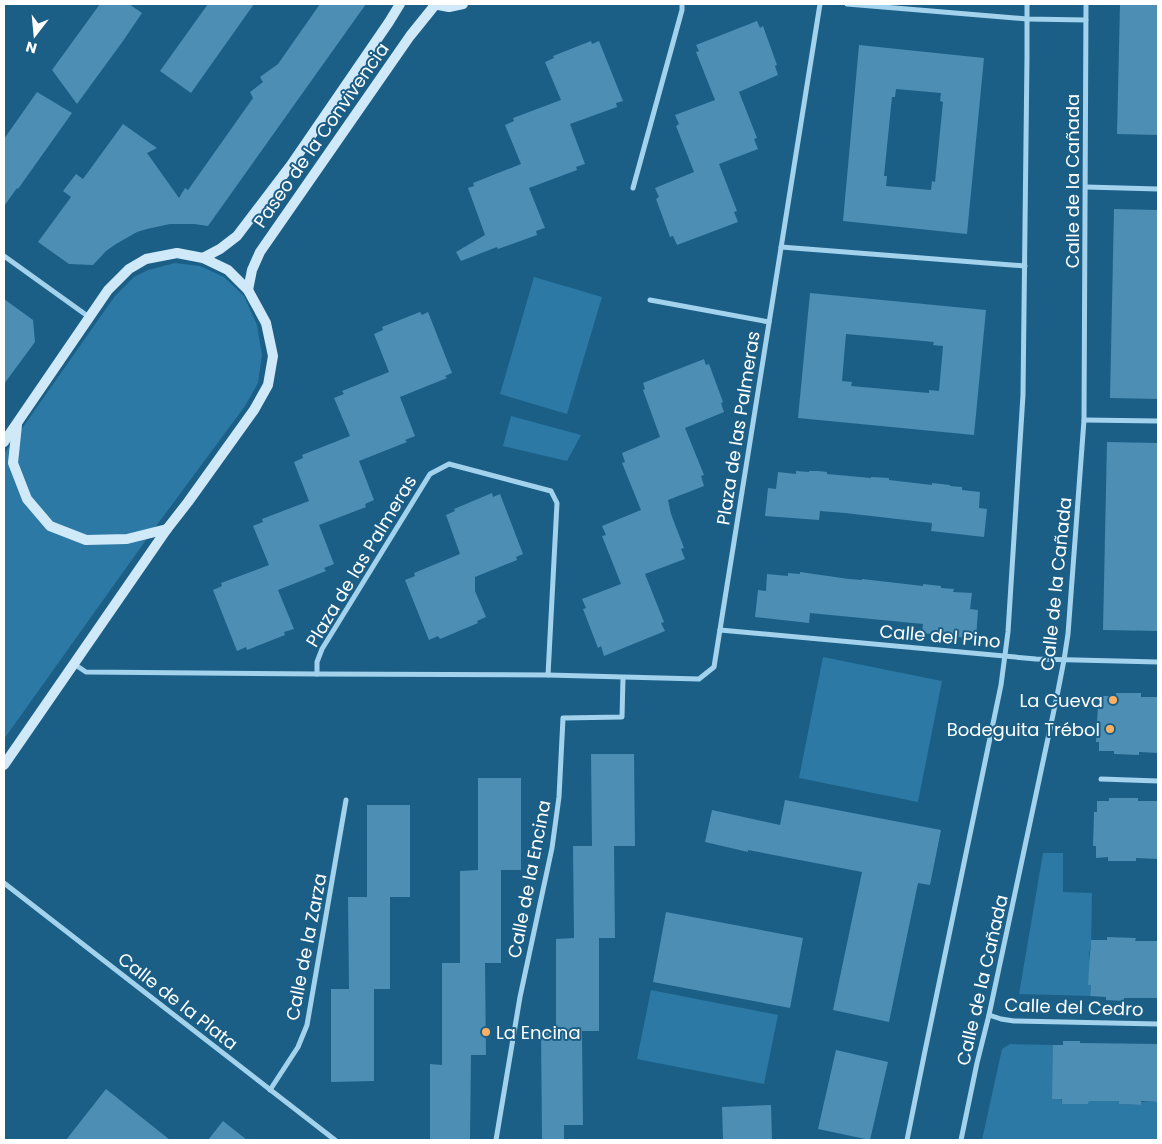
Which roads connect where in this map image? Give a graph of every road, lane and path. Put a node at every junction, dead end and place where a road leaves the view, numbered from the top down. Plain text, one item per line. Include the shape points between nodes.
1 (400, 4) edge
2 (434, 4) edge
3 (463, 4) edge
4 (682, 4) edge
5 (820, 4) edge
6 (847, 4) edge
7 (1027, 4) edge
8 (1086, 4) edge
9 (1027, 20) junction
10 (1086, 20) junction
11 (1086, 187) junction
12 (633, 188) dead end
13 (1158, 189) edge
14 (781, 247) junction
15 (4, 256) edge
16 (203, 258) junction
17 (1025, 266) junction
18 (248, 290) junction
19 (650, 300) dead end
20 (89, 317) junction
21 (769, 322) junction
22 (1084, 420) junction
23 (1158, 421) edge
24 (17, 424) junction
25 (4, 442) edge
26 (167, 529) junction
27 (720, 630) junction
28 (1005, 656) junction
29 (1064, 660) junction
30 (1158, 662) edge
31 (74, 664) junction
32 (317, 674) junction
33 (548, 675) junction
34 (623, 678) junction
35 (4, 765) edge
36 (1101, 779) dead end
37 (1158, 781) edge
38 (346, 800) dead end
39 (4, 882) edge
40 (989, 1015) junction
41 (1158, 1024) edge
42 (270, 1090) junction
43 (335, 1140) edge
44 (496, 1140) edge
45 (907, 1140) edge
46 (961, 1140) edge

1 - 16 street, Paseo de la Convivencia via 291,165 237,236
2 - 3 street via 449,7
2 - 18 street, Paseo de la Convivencia via 260,252
4 - 12 street
5 - 14 street, Plaza de las Palmeras
6 - 9 street
7 - 9 street
8 - 10 street, Calle de la Cañada
9 - 10 street
9 - 17 street
10 - 11 street, Calle de la Cañada
11 - 13 street
11 - 22 street, Calle de la Cañada
14 - 17 street
14 - 21 street, Plaza de las Palmeras
15 - 20 street
16 - 18 street via 228,270
16 - 20 street via 177,253 146,259 129,269 108,290
17 - 28 street via 1023,395
18 - 26 street via 266,323 273,356 268,385 254,410
19 - 21 street, Plaza de las Palmeras
20 - 24 street
21 - 27 street, Plaza de las Palmeras
22 - 23 street
22 - 29 street, Calle de la Cañada
24 - 25 street
24 - 26 street via 13,463 26,499 50,526 86,540 127,539
26 - 31 street
27 - 28 street, Calle del Pino
27 - 34 street, Plaza de las Palmeras via 714,668 699,679
28 - 29 street, Calle del Pino
28 - 45 street
29 - 30 street, Calle del Pino
29 - 40 street, Calle de la Cañada
31 - 32 street, Plaza de las Palmeras via 86,672
31 - 35 street
32 - 33 street, Plaza de las Palmeras
32 - 33 street, Plaza de las Palmeras via 316,662 322,649 430,474 449,464 551,491 557,503
33 - 34 street, Plaza de las Palmeras
34 - 44 street, Calle de la Encina via 622,717 564,718 552,848 520,997
36 - 37 street
38 - 42 street, Calle de la Zarza via 307,1025 298,1047
39 - 42 street, Calle de la Plata
40 - 41 street, Calle del Cedro via 1014,1022
40 - 46 street, Calle de la Cañada
42 - 43 street, Calle de la Plata

